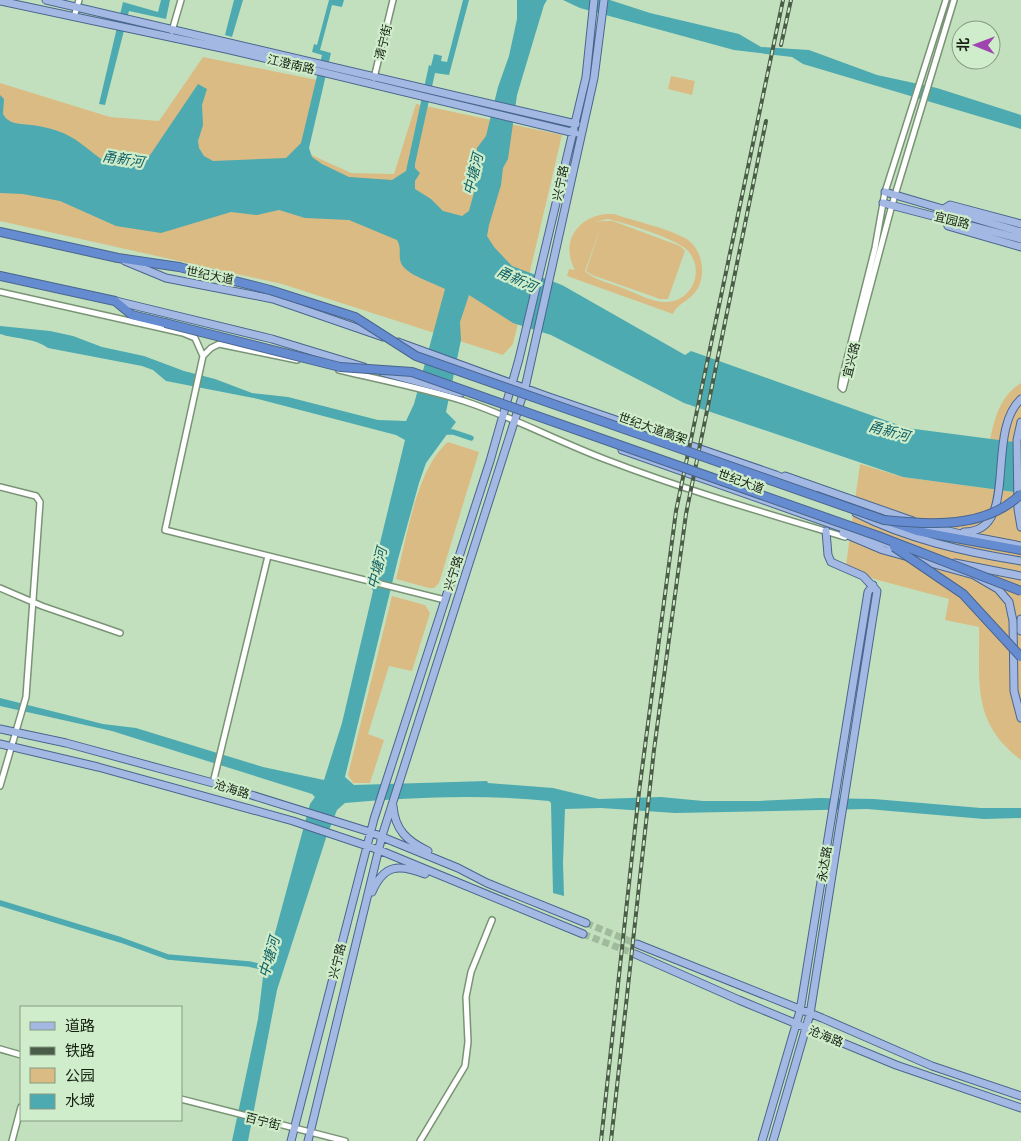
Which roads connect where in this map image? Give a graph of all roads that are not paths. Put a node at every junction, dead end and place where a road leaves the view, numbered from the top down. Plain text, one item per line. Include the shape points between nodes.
1 (46, 0) edge
2 (181, 0) edge
3 (393, 0) edge
4 (594, 0) edge
5 (604, 0) edge
6 (946, 0) edge
7 (954, 0) edge
8 (0, 1) edge
9 (74, 3) edge
10 (71, 16) junction
11 (172, 33) junction
12 (373, 80) junction
13 (574, 123) junction
14 (582, 125) junction
15 (571, 132) junction
16 (580, 134) junction
17 (885, 192) junction
18 (895, 195) junction
19 (883, 203) junction
20 (892, 205) junction
21 (942, 210) junction
22 (945, 218) junction
23 (1021, 224) edge
24 (0, 232) edge
25 (1021, 232) edge
26 (1021, 239) edge
27 (1021, 247) edge
28 (118, 258) junction
29 (0, 276) edge
30 (0, 292) edge
31 (115, 301) junction
32 (416, 352) junction
33 (203, 356) junction
34 (513, 383) junction
35 (525, 388) junction
36 (1021, 399) edge
37 (505, 412) junction
38 (516, 416) junction
39 (1021, 422) edge
40 (776, 475) junction
41 (1009, 475) dead end
42 (0, 487) edge
43 (1008, 492) dead end
44 (1021, 494) edge
45 (884, 520) junction
46 (825, 527) junction
47 (1021, 527) edge
48 (946, 531) junction
49 (878, 536) junction
50 (1021, 546) edge
51 (1021, 550) edge
52 (268, 556) junction
53 (1021, 561) edge
54 (1021, 576) edge
55 (873, 585) junction
56 (0, 588) edge
57 (1021, 591) edge
58 (33, 600) junction
59 (445, 600) junction
60 (1021, 619) edge
61 (1021, 631) edge
62 (120, 633) dead end
63 (1021, 657) edge
64 (1021, 718) edge
65 (0, 729) edge
66 (16, 732) junction
67 (0, 744) edge
68 (11, 746) junction
69 (213, 783) junction
70 (0, 786) edge
71 (393, 803) junction
72 (370, 832) junction
73 (382, 836) junction
74 (367, 846) junction
75 (379, 850) junction
76 (458, 868) junction
77 (456, 882) junction
78 (366, 906) junction
79 (492, 920) dead end
80 (586, 923) tunnel mouth
81 (583, 934) tunnel mouth
82 (637, 944) tunnel mouth
83 (635, 954) tunnel mouth
84 (800, 1011) junction
85 (810, 1014) junction
86 (797, 1024) junction
87 (806, 1028) junction
88 (0, 1049) edge
89 (20, 1055) edge
90 (1021, 1096) edge
91 (182, 1099) edge
92 (1021, 1108) edge
93 (20, 1111) edge
94 (294, 1128) junction
95 (311, 1132) junction
96 (12, 1141) edge
97 (290, 1141) edge
98 (308, 1141) edge
99 (345, 1141) edge
100 (420, 1141) edge
101 (762, 1141) edge
102 (773, 1141) edge

1 - 9 main road, 江澄南路
2 - 11 street
3 - 12 street, 清宁街
4 - 13 main road, 兴宁路 via 586,77
5 - 14 main road via 594,78
6 - 17 street, 宜兴路
7 - 18 street, 宜兴路
8 - 10 main road, 江澄南路
9 - 10 street
9 - 11 main road, 江澄南路
10 - 11 main road, 江澄南路
11 - 12 main road, 江澄南路
12 - 13 main road, 江澄南路
12 - 15 main road, 江澄南路 via 486,113
13 - 14 main road, 江澄南路
13 - 15 main road, 兴宁路
14 - 16 main road
15 - 16 main road, 江澄南路
15 - 34 main road, 兴宁路
16 - 35 main road, 兴宁路
17 - 18 main road, 宜园路
17 - 19 street, 宜兴路
18 - 20 street, 宜兴路
18 - 21 main road, 宜园路
19 - 20 main road, 宜园路
19 - 20 street, 宜兴路 via 876,245 842,379 843,389
20 - 22 main road, 宜园路
21 - 23 main road, 宜园路 via 950,205
21 - 25 main road, 宜园路
22 - 26 main road, 宜园路
22 - 27 main road via 948,226
24 - 28 highway, 世纪大道
28 - 32 main road, 世纪大道 via 166,278 273,299
28 - 32 highway, 世纪大道高架, bridge via 178,267 270,290 354,317
29 - 31 highway
30 - 33 street via 183,333 195,338
31 - 37 main road, 世纪大道 via 272,339 458,392
31 - 49 highway, bridge via 132,315 340,367 412,372
32 - 34 main road, 世纪大道
32 - 45 highway, 世纪大道高架, bridge
33 - 37 street via 219,344 228,345
33 - 52 street via 165,530
34 - 35 main road, 世纪大道
34 - 37 main road, 兴宁路
35 - 38 main road, 兴宁路
35 - 40 main road, 世纪大道
36 - 41 main road via 1015,404 1009,419
37 - 38 main road, 世纪大道
37 - 59 main road, 兴宁路
38 - 46 main road, 世纪大道
38 - 46 street via 537,432 617,464 716,498
38 - 71 main road, 兴宁路
39 - 47 main road via 1017,440
40 - 48 main road via 792,477
40 - 53 main road, 世纪大道 via 879,525
42 - 58 street via 36,496 40,502
43 - 48 main road via 1006,507 988,527 975,532
44 - 45 highway, bridge via 1013,502 986,515 962,522
45 - 51 highway, bridge via 917,532
46 - 54 main road, 世纪大道 via 921,555
46 - 55 main road via 831,562 863,576
46 - 64 main road via 913,560 974,575 998,589 1008,602 1013,621 1014,691
48 - 50 main road
49 - 57 highway, bridge
49 - 63 highway, bridge via 963,594
52 - 59 street
52 - 69 street
55 - 84 main road, 永达路 via 868,592
55 - 85 main road, 永达路 via 877,591
56 - 58 street
58 - 62 street
58 - 66 street via 25,702
59 - 72 main road, 兴宁路
60 - 61 main road
65 - 66 main road, 沧海路
66 - 68 street
66 - 69 main road, 沧海路
67 - 68 main road, 沧海路
68 - 70 street
68 - 74 main road, 沧海路 via 98,767
69 - 72 main road, 沧海路
71 - 73 main road, 兴宁路
71 - 76 main road, 沧海路 via 394,818 404,837
72 - 73 main road, 沧海路
72 - 74 main road, 兴宁路
73 - 75 main road, 兴宁路
73 - 76 main road, 沧海路
74 - 75 main road, 沧海路
74 - 94 main road, 兴宁路
75 - 77 main road, 沧海路
75 - 78 main road, 兴宁路
76 - 80 main road, 沧海路
77 - 78 main road, 沧海路 via 442,881 408,868 392,868 380,878
77 - 81 main road, 沧海路
78 - 95 main road, 兴宁路
79 - 100 street via 471,972 466,998 466,1066
82 - 84 main road, 沧海路
83 - 86 main road, 沧海路
84 - 85 main road, 沧海路
84 - 86 main road, 永达路
85 - 87 main road, 永达路
85 - 90 main road, 沧海路 via 932,1066
86 - 87 main road, 沧海路
86 - 101 main road, 永达路
87 - 92 main road, 沧海路 via 896,1065
87 - 102 main road, 永达路
88 - 89 street
91 - 94 street, 百宁街
93 - 96 street
94 - 95 street, 百宁街
94 - 97 main road, 兴宁路
95 - 98 main road, 兴宁路
95 - 99 street, 百宁街

